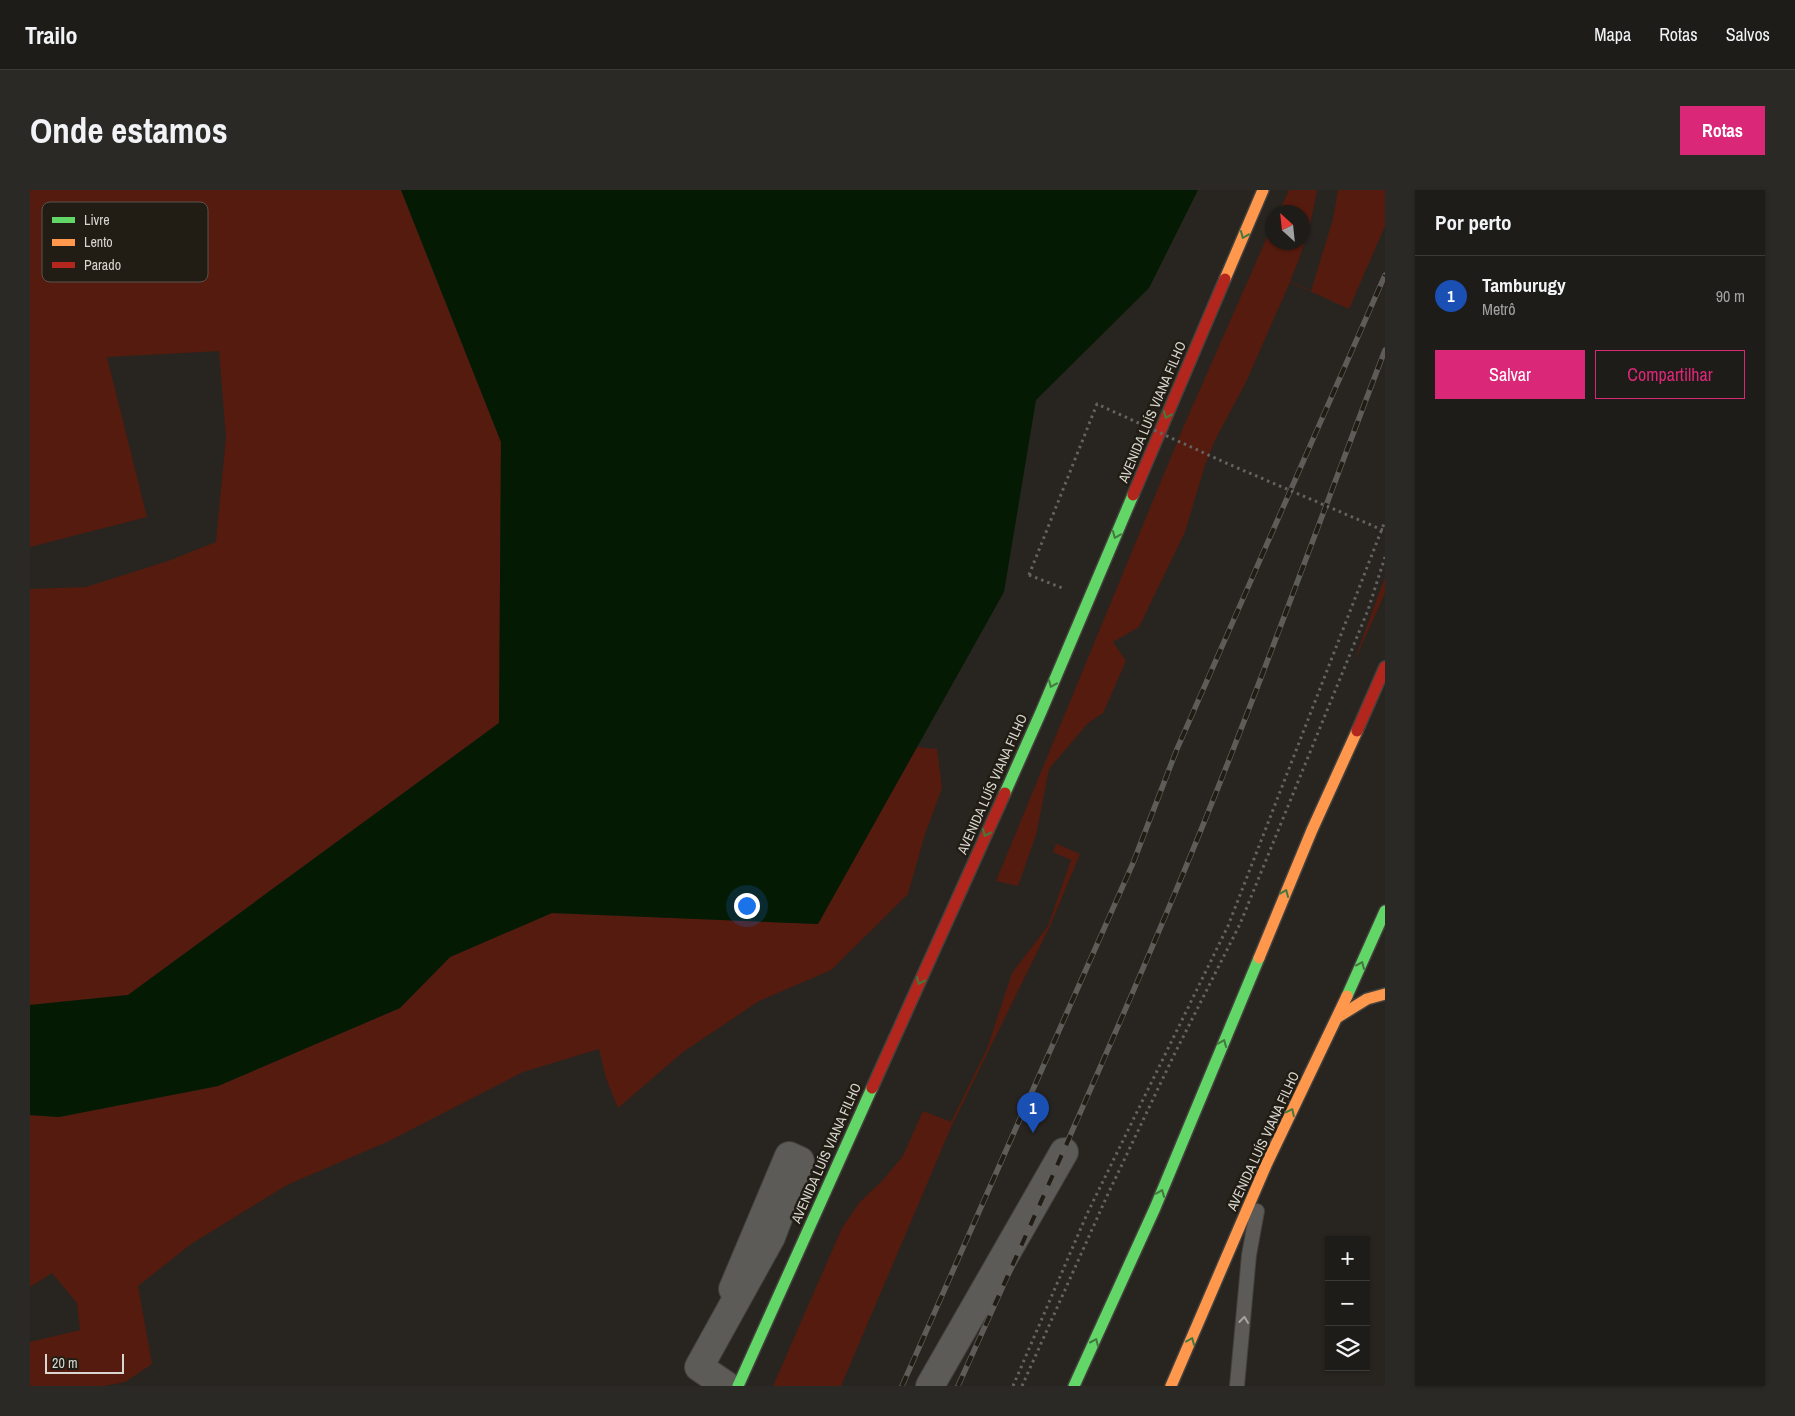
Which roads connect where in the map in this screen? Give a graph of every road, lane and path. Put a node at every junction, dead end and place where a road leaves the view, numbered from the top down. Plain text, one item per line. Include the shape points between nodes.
1 (1263, 190) edge
2 (1385, 520) edge
3 (1385, 531) edge
4 (1385, 557) edge
5 (1088, 598) junction
6 (1385, 667) edge
7 (1385, 911) edge
8 (1385, 994) edge
9 (1338, 1017) junction
10 (1064, 1152) dead end
11 (1267, 1163) junction
12 (733, 1288) dead end
13 (694, 1376) edge
14 (727, 1386) edge
15 (738, 1386) edge
16 (930, 1386) edge
17 (1013, 1386) edge
18 (1022, 1386) edge
19 (1074, 1386) edge
20 (1172, 1386) edge
21 (1237, 1386) edge

1 -> 5 main road, AVENIDA LUÍS VIANA FILHO
2 - 17 path via 1228,926 1087,1214
3 - 5 path, bridge via 1097,404 1029,574
4 - 18 path via 1368,610 1240,924 1107,1196
5 -> 15 main road, AVENIDA LUÍS VIANA FILHO via 1041,712
19 -> 6 main road via 1155,1208 1312,830
9 -> 7 main road, AVENIDA LUÍS VIANA FILHO
8 - 9 main road via 1367,999
11 -> 9 main road, AVENIDA LUÍS VIANA FILHO
10 - 16 street
20 -> 11 main road, AVENIDA LUÍS VIANA FILHO
21 -> 11 lane via 1249,1255
12 - 13 street via 789,1156 800,1161 771,1237
13 - 14 street

